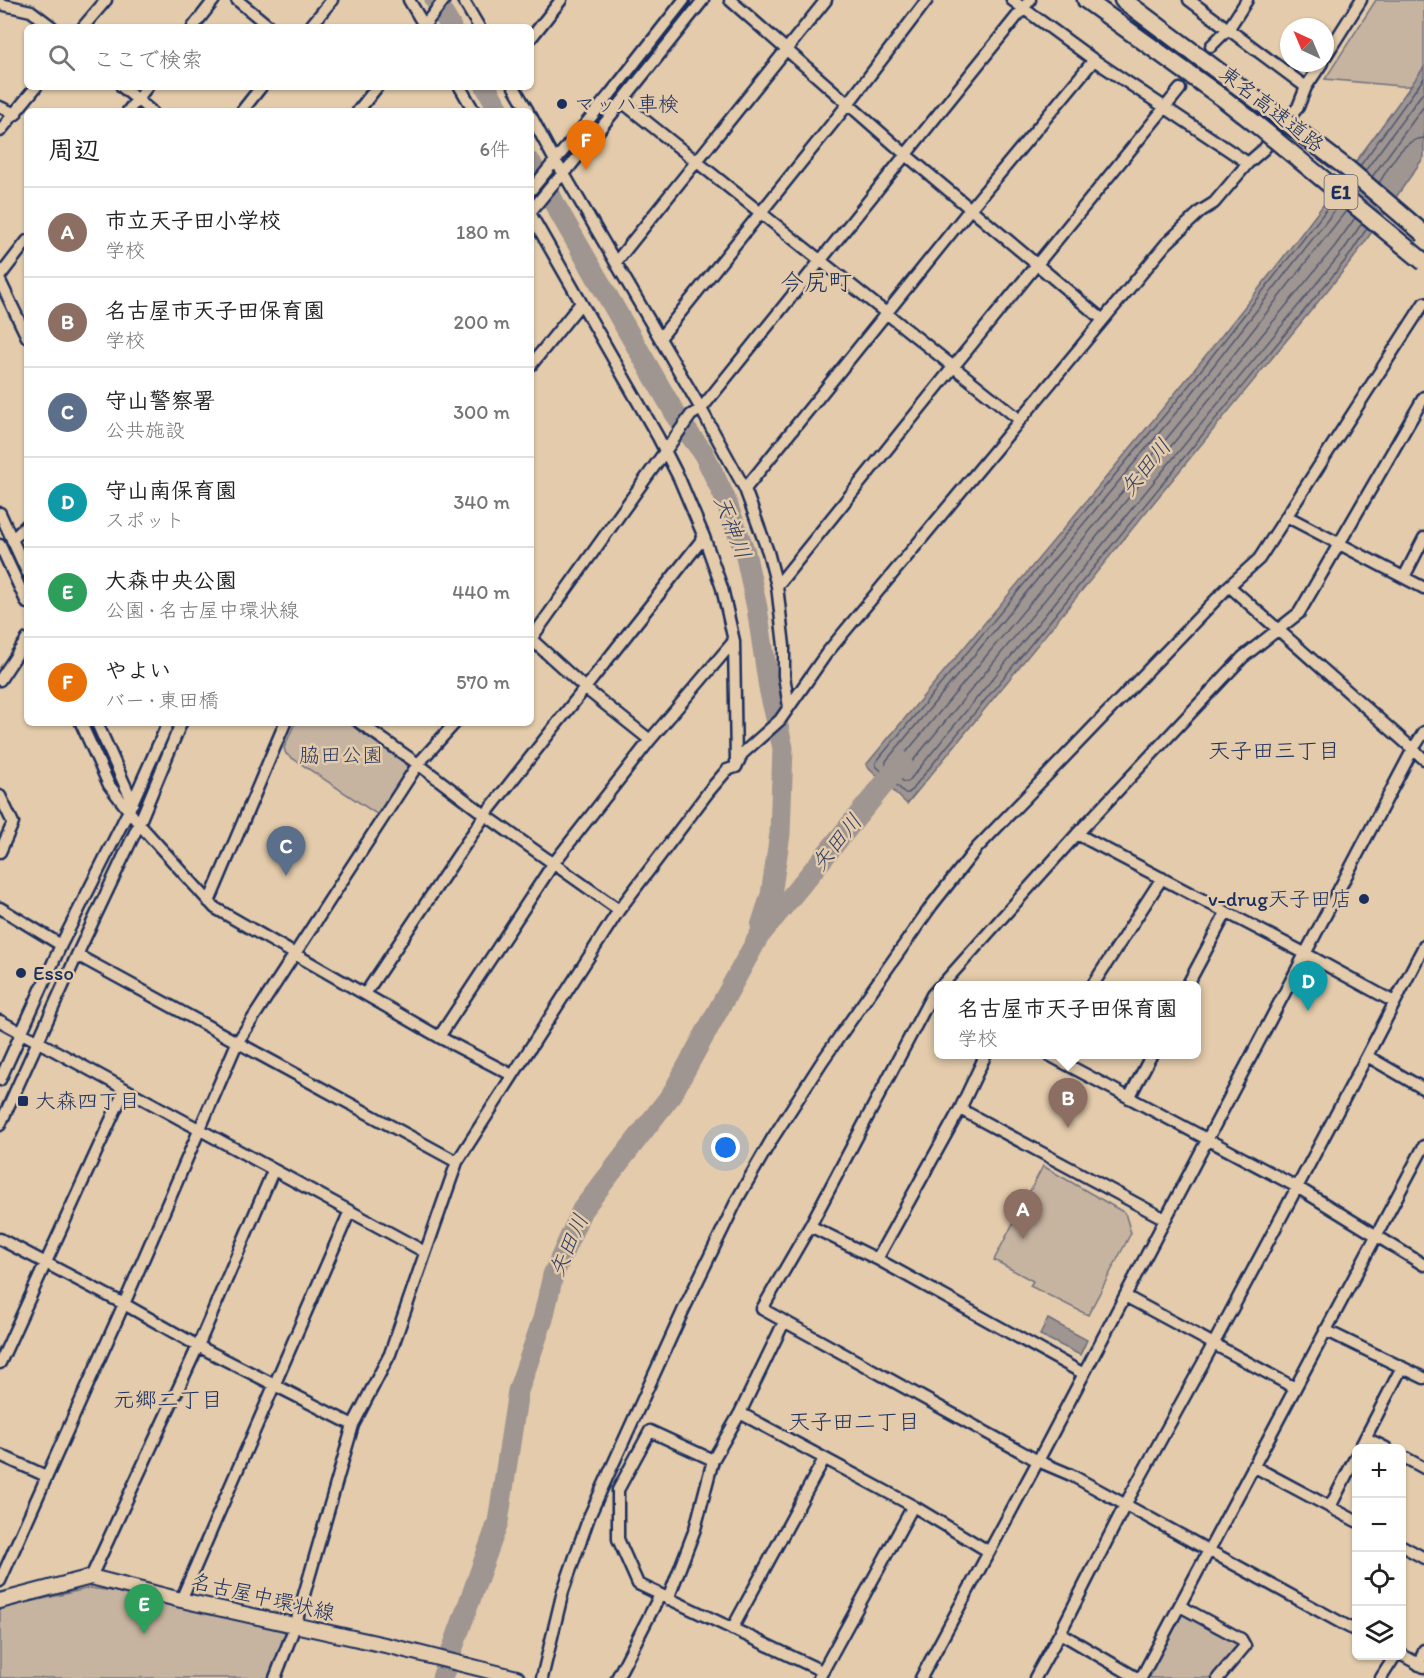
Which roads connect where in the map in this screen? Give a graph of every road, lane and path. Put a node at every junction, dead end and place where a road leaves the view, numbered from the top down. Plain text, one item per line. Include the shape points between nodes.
1 (106, 0) edge
2 (214, 0) edge
3 (237, 0) edge
4 (332, 0) edge
5 (409, 0) edge
6 (444, 0) edge
7 (463, 0) edge
8 (561, 0) edge
9 (684, 0) edge
10 (703, 0) edge
11 (730, 0) edge
12 (826, 0) edge
13 (927, 0) edge
14 (1011, 0) edge
15 (1086, 0) edge
16 (1123, 0) edge
17 (1189, 0) edge
18 (1247, 0) edge
19 (1361, 0) edge
20 (0, 4) edge
21 (1026, 4) edge
22 (33, 5) edge
23 (49, 24) edge
24 (86, 24) edge
25 (195, 24) edge
26 (266, 24) edge
27 (312, 24) edge
28 (424, 24) edge
29 (426, 24) edge
30 (477, 24) edge
31 (1229, 28) junction
32 (534, 34) edge
33 (1334, 43) edge
34 (1211, 46) tunnel mouth
35 (787, 50) junction
36 (1094, 60) junction
37 (1316, 72) edge
38 (1306, 87) junction
39 (1180, 89) tunnel mouth
40 (34, 90) edge
41 (125, 90) edge
42 (144, 90) edge
43 (259, 90) edge
44 (375, 90) edge
45 (462, 90) edge
46 (516, 90) edge
47 (136, 100) junction
48 (622, 102) junction
49 (848, 104) junction
50 (0, 107) edge
51 (130, 108) edge
52 (147, 108) edge
53 (244, 108) edge
54 (360, 108) edge
55 (472, 108) edge
56 (526, 108) edge
57 (1164, 108) junction
58 (16, 114) junction
59 (534, 123) edge
60 (0, 131) edge
61 (905, 154) junction
62 (698, 162) junction
63 (1248, 163) junction
64 (551, 165) junction
65 (564, 174) junction
66 (534, 186) edge
67 (534, 208) edge
68 (971, 208) junction
69 (761, 212) junction
70 (534, 215) edge
71 (1424, 234) edge
72 (24, 245) edge
73 (821, 260) junction
74 (616, 262) junction
75 (1424, 262) edge
76 (1036, 266) junction
77 (0, 276) edge
78 (0, 281) edge
79 (581, 303) junction
80 (1422, 312) edge
81 (887, 313) junction
82 (1103, 320) junction
83 (24, 331) edge
84 (660, 338) junction
85 (534, 361) edge
86 (954, 366) junction
87 (1424, 397) edge
88 (701, 409) junction
89 (1020, 420) junction
90 (667, 447) junction
91 (745, 489) junction
92 (0, 513) edge
93 (1288, 517) junction
94 (24, 528) edge
95 (704, 537) junction
96 (1424, 538) edge
97 (12, 540) junction
98 (1339, 542) junction
99 (1, 552) edge
100 (24, 566) edge
101 (1404, 577) junction
102 (777, 586) junction
103 (1229, 586) junction
104 (1424, 588) edge
105 (24, 597) edge
106 (1277, 629) junction
107 (534, 635) edge
108 (734, 641) junction
109 (534, 642) edge
110 (24, 644) edge
111 (0, 680) edge
112 (586, 689) junction
113 (789, 707) junction
114 (82, 726) edge
115 (98, 726) edge
116 (167, 726) edge
117 (180, 726) edge
118 (284, 726) edge
119 (364, 726) edge
120 (452, 726) edge
121 (1424, 732) edge
122 (650, 740) junction
123 (1413, 749) junction
124 (1424, 759) edge
125 (418, 764) junction
126 (736, 767) junction
127 (0, 796) edge
128 (131, 806) junction
129 (485, 815) junction
130 (139, 824) junction
131 (1077, 834) junction
132 (0, 852) edge
133 (553, 864) junction
134 (1162, 878) junction
135 (209, 902) junction
136 (0, 908) edge
137 (619, 910) junction
138 (1226, 913) junction
139 (61, 945) junction
140 (1424, 946) edge
141 (294, 953) junction
142 (1306, 954) junction
143 (77, 955) junction
144 (947, 981) edge
145 (1095, 981) edge
146 (1190, 981) edge
147 (365, 994) junction
148 (934, 998) edge
149 (1394, 1002) junction
150 (0, 1021) edge
151 (21, 1032) junction
152 (439, 1037) junction
153 (39, 1041) junction
154 (237, 1043) junction
155 (1367, 1056) junction
156 (984, 1059) edge
157 (1056, 1059) edge
158 (1149, 1059) edge
159 (512, 1075) junction
160 (0, 1080) edge
161 (125, 1089) junction
162 (1424, 1089) edge
163 (1129, 1098) junction
164 (960, 1109) junction
165 (0, 1125) edge
166 (200, 1129) junction
167 (1207, 1140) junction
168 (1424, 1146) edge
169 (457, 1162) junction
170 (273, 1171) junction
171 (1297, 1187) junction
172 (349, 1213) junction
173 (1165, 1219) junction
174 (810, 1226) junction
175 (1375, 1236) junction
176 (0, 1239) edge
177 (425, 1252) junction
178 (877, 1259) junction
179 (46, 1262) junction
180 (1424, 1265) edge
181 (1125, 1296) junction
182 (124, 1304) junction
183 (784, 1322) junction
184 (1325, 1330) junction
185 (1214, 1343) junction
186 (198, 1346) junction
187 (0, 1363) edge
188 (1402, 1367) junction
189 (1084, 1374) junction
190 (1424, 1378) edge
191 (274, 1384) junction
192 (1295, 1388) junction
193 (740, 1413) junction
194 (353, 1425) junction
195 (1366, 1438) junction
196 (1363, 1444) edge
197 (1377, 1444) edge
198 (0, 1455) edge
199 (824, 1458) junction
200 (1406, 1459) edge
201 (713, 1460) junction
202 (1038, 1461) junction
203 (1352, 1464) edge
204 (1253, 1466) junction
205 (1424, 1468) edge
206 (46, 1476) junction
207 (1125, 1505) junction
208 (913, 1506) junction
209 (1330, 1507) junction
210 (1352, 1519) edge
211 (1406, 1548) edge
212 (988, 1551) junction
213 (1210, 1551) junction
214 (1424, 1558) edge
215 (91, 1577) junction
216 (0, 1581) edge
217 (664, 1597) junction
218 (181, 1600) junction
219 (0, 1601) edge
220 (1180, 1606) junction
221 (295, 1626) junction
222 (732, 1629) junction
223 (1352, 1629) edge
224 (1060, 1633) junction
225 (1424, 1650) edge
226 (1406, 1658) edge
227 (1392, 1660) edge
228 (1422, 1666) edge
229 (820, 1675) edge
230 (275, 1678) edge
231 (517, 1678) edge
232 (542, 1678) edge
233 (617, 1678) edge
234 (921, 1678) edge
235 (1035, 1678) edge
236 (1139, 1678) edge
237 (1218, 1678) edge
238 (1381, 1678) edge

1 - 24 street
2 - 25 street
3 - 26 street
4 - 27 street
5 - 28 street
6 - 29 street
7 - 30 street
8 - 32 street
9 - 64 street
10 - 48 street
11 - 35 street
12 - 35 street
13 - 49 street
14 - 21 street
15 - 75 highway, 東名高速道路 / E1, bridge via 1224,99
16 - 71 highway, 東名高速道路 / E1, bridge via 1348,170
17 - 31 street
18 - 31 street
19 - 33 street
20 - 22 street
21 - 36 street
21 - 61 street
22 - 23 street
31 - 34 street
31 - 38 street
35 - 49 street
35 - 62 street
36 - 57 street
36 - 68 street
37 - 38 street
38 - 63 street via 1298,107
39 - 57 street
40 - 58 street
41 - 47 street
42 - 47 street
43 - 53 street
44 - 54 street
45 - 55 street
46 - 56 street
47 - 51 street
47 - 52 street
48 - 62 street
48 - 65 street
49 - 61 street
49 - 69 street
50 - 58 street
57 - 63 street
57 - 76 street
58 - 60 street
59 - 64 street
61 - 68 street
61 - 73 street
62 - 69 street
62 - 74 street
63 - 82 street via 1214,203 1166,244
64 - 65 street
64 - 66 street
65 - 67 street
65 - 74 street
68 - 76 street
68 - 81 street
69 - 73 street
69 - 84 street
70 - 79 street
72 - 77 street
73 - 81 street
73 - 88 street
74 - 84 street
76 - 82 street
76 - 86 street
78 - 83 street
79 - 85 street
79 - 90 street
80 - 93 street
81 - 86 street
81 - 91 street
82 - 89 street
84 - 88 street
86 - 89 street
86 - 102 street
87 - 98 street
88 - 90 street via 691,415
88 - 91 street
89 - 113 street via 826,654
90 - 95 street
90 - 107 street
91 - 102 street
92 - 97 street
93 - 98 street
93 - 103 street via 1259,560
94 - 97 street
95 - 108 street via 722,588
95 - 112 street
96 - 101 street
97 - 100 street
98 - 101 street
98 - 106 street via 1299,613
99 - 105 street
101 - 104 street
102 - 113 street
103 - 106 street
103 - 232 street via 976,849 828,1052 772,1139 738,1198 683,1311 589,1517 563,1591
106 - 123 street
106 - 131 street via 1243,657
108 - 122 street
108 - 126 street
109 - 112 street
110 - 111 street
112 - 122 street
112 - 129 street
113 - 126 street via 742,754
114 - 128 street via 109,785
115 - 128 street
116 - 128 street
117 - 130 street
118 - 135 street
119 - 125 street
120 - 125 street
121 - 123 street
122 - 133 street
123 - 124 street
123 - 142 street
125 - 129 street
125 - 141 street
126 - 137 street via 728,770 710,791
127 - 132 street via 13,823
128 - 130 street
128 - 139 street
129 - 133 street
129 - 147 street
130 - 135 street
130 - 143 street
131 - 134 street
131 - 144 street
133 - 137 street
133 - 152 street
134 - 138 street
134 - 145 street
135 - 141 street
136 - 139 street
137 - 159 street
138 - 142 street
138 - 146 street
139 - 151 street
140 - 149 street
141 - 147 street
141 - 154 street
142 - 149 street
142 - 167 street
143 - 153 street
143 - 154 street
147 - 152 street
148 - 174 street
149 - 155 street
150 - 151 street
151 - 153 street
151 - 160 street
152 - 159 street
153 - 161 street
153 - 165 street
154 - 166 street
154 - 169 street
155 - 162 street
155 - 171 street
156 - 164 street
157 - 163 street
158 - 163 street
159 - 169 street
161 - 166 street
161 - 179 street
163 - 167 street
164 - 173 street
164 - 178 street
166 - 170 street
166 - 182 street
167 - 171 street
167 - 173 street
168 - 175 street
169 - 177 street
170 - 172 street
170 - 186 street
171 - 175 street
171 - 185 street
172 - 177 street
172 - 191 street
173 - 181 street
174 - 178 street
174 - 183 street via 762,1309
175 - 180 street
175 - 184 street
176 - 179 street
177 - 194 street via 390,1354
178 - 189 street
179 - 182 street
179 - 187 street
181 - 185 street
181 - 189 street
182 - 186 street
182 - 206 street
183 - 193 street
183 - 202 street
184 - 188 street
184 - 192 street
185 - 192 street
185 - 207 street
186 - 191 street
186 - 215 street
188 - 190 street
188 - 195 street
189 - 202 street
191 - 194 street
191 - 218 street
192 - 204 street
193 - 199 street
193 - 201 street
194 - 221 street
195 - 196 street
195 - 197 street
198 - 206 street
199 - 208 street
199 - 222 street
200 - 205 street
201 - 217 street via 694,1529
201 - 217 street via 650,1431 618,1490 618,1539 638,1584
202 - 207 street
202 - 212 street
203 - 209 street
204 - 209 street
204 - 213 street
206 - 216 street
207 - 213 street
207 - 224 street
208 - 212 street
208 - 229 street
209 - 210 street
211 - 214 street
212 - 234 street
213 - 220 street
213 - 223 street
215 - 218 main road, 名古屋中環状線
215 - 219 main road, 名古屋中環状線
217 - 222 street
217 - 233 street
218 - 221 main road, 名古屋中環状線
220 - 236 street
220 - 237 street via 1241,1639 1245,1646
221 - 230 street
221 - 231 main road, 名古屋中環状線
222 - 229 street
224 - 235 street
224 - 236 street
225 - 228 street
226 - 228 street
227 - 238 street

